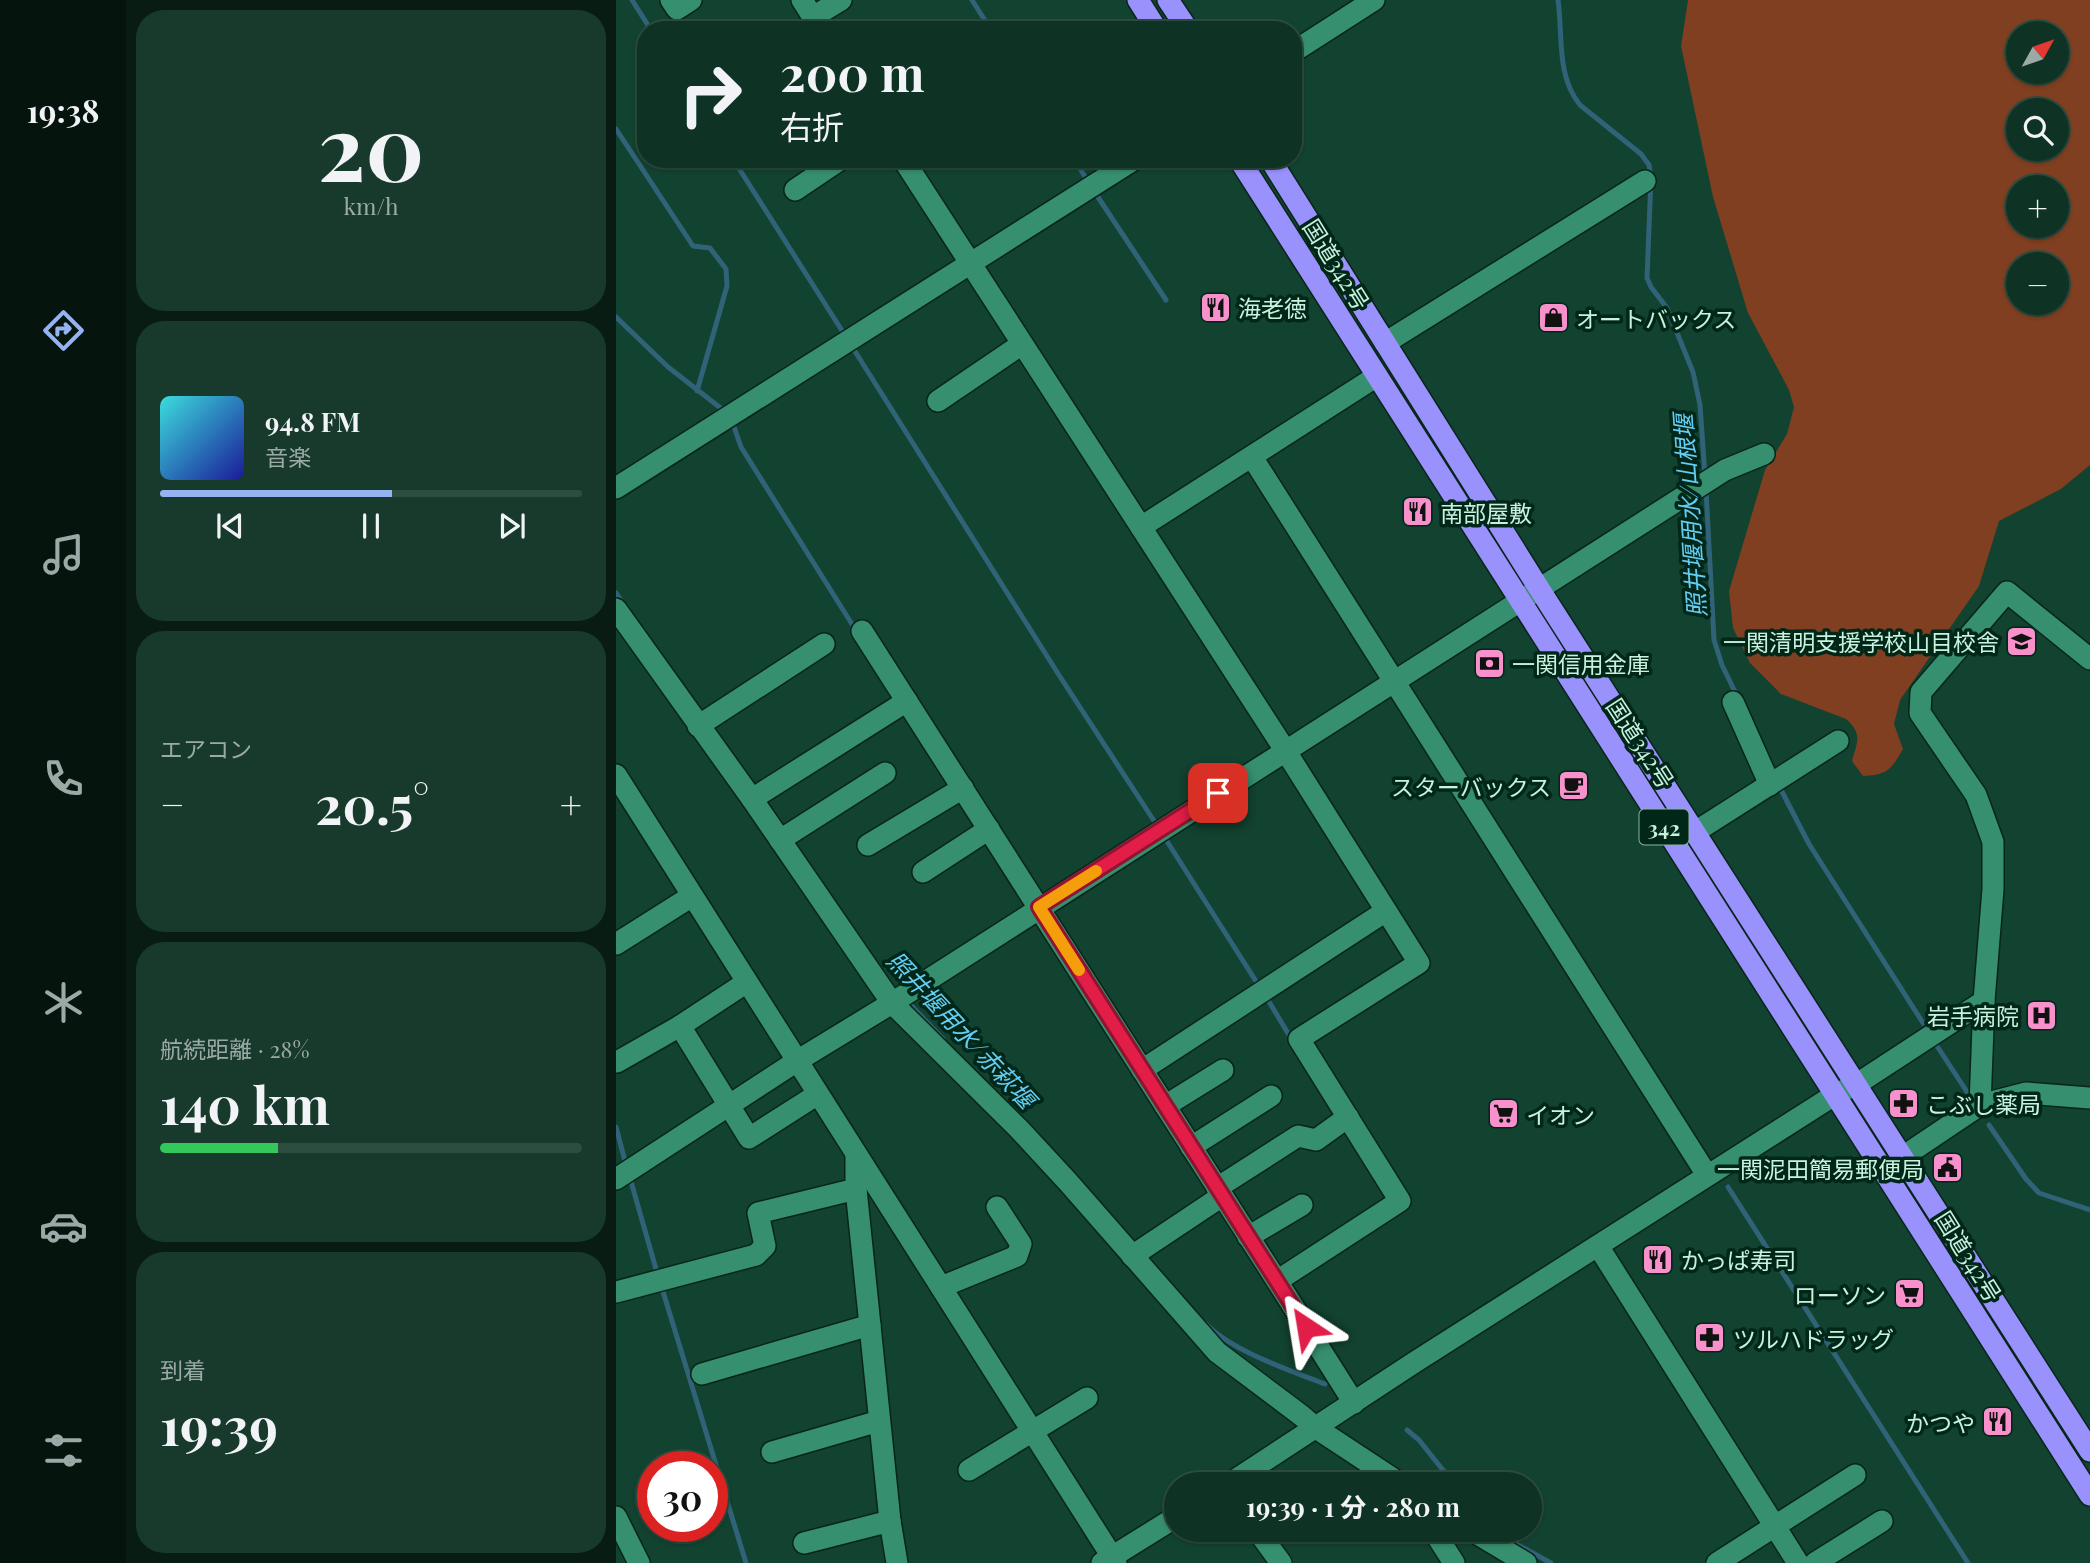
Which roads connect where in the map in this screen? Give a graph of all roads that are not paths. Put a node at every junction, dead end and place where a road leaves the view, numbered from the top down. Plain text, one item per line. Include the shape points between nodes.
1 (671, 0) edge
2 (691, 0) edge
3 (841, 0) edge
4 (1138, 0) edge
5 (1168, 0) edge
6 (1374, 0) edge
7 (1343, 8) edge
8 (812, 16) edge
9 (1151, 21) edge
10 (1182, 21) edge
11 (1302, 44) edge
12 (828, 168) edge
13 (909, 168) edge
14 (1121, 168) edge
15 (1245, 168) edge
16 (1276, 168) edge
17 (1645, 181) dead end
18 (795, 190) dead end
19 (969, 263) junction
20 (1385, 343) junction
21 (1022, 344) junction
22 (1377, 376) junction
23 (938, 401) dead end
24 (1763, 454) dead end
25 (1252, 457) junction
26 (616, 488) edge
27 (1141, 527) junction
28 (1540, 590) junction
29 (1520, 602) junction
30 (616, 609) edge
31 (862, 631) dead end
32 (824, 644) dead end
33 (2090, 659) edge
34 (1395, 681) junction
35 (907, 701) junction
36 (1733, 702) dead end
37 (698, 726) junction
38 (1838, 741) dead end
39 (1285, 750) junction
40 (885, 773) dead end
41 (616, 775) edge
42 (1770, 785) junction
43 (963, 788) junction
44 (751, 799) junction
45 (989, 829) junction
46 (1695, 832) junction
47 (779, 840) junction
48 (868, 845) dead end
49 (923, 872) dead end
50 (692, 896) junction
51 (1039, 907) junction
52 (1386, 911) junction
53 (618, 938) edge
54 (747, 982) junction
55 (1984, 1001) junction
56 (892, 1003) junction
57 (680, 1026) junction
58 (797, 1061) junction
59 (617, 1062) edge
60 (1142, 1070) junction
61 (1223, 1070) dead end
62 (1857, 1084) junction
63 (818, 1094) junction
64 (1836, 1094) junction
65 (1271, 1096) dead end
66 (2090, 1098) edge
67 (729, 1105) junction
68 (1980, 1105) junction
69 (1165, 1106) junction
70 (1348, 1117) junction
71 (1191, 1147) junction
72 (856, 1154) junction
73 (1904, 1156) junction
74 (1707, 1175) junction
75 (616, 1180) edge
76 (856, 1189) junction
77 (1220, 1192) junction
78 (1302, 1205) dead end
79 (997, 1207) dead end
80 (1248, 1237) junction
81 (1598, 1246) junction
82 (1132, 1256) junction
83 (1277, 1282) junction
84 (941, 1287) junction
85 (616, 1292) edge
86 (870, 1325) junction
87 (702, 1374) dead end
88 (1087, 1398) dead end
89 (1354, 1403) junction
90 (879, 1421) junction
91 (1316, 1428) junction
92 (1032, 1431) junction
93 (2090, 1451) edge
94 (772, 1452) dead end
95 (969, 1470) dead end
96 (1248, 1472) edge
97 (1383, 1472) edge
98 (1855, 1475) dead end
99 (2090, 1495) edge
100 (616, 1517) edge
101 (890, 1521) junction
102 (1882, 1521) dead end
103 (1164, 1525) edge
104 (1775, 1526) junction
105 (1266, 1542) edge
106 (1441, 1542) edge
107 (1491, 1542) edge
108 (804, 1543) dead end
109 (1110, 1561) edge
110 (639, 1563) edge
111 (897, 1563) edge
112 (1281, 1563) edge
113 (1454, 1563) edge
114 (1526, 1563) edge
115 (1717, 1563) edge
116 (1798, 1563) edge
117 (1815, 1563) edge

1 - 2 street via 677,9
3 - 8 street
4 - 9 highway
5 - 10 highway
6 - 7 street
7 - 11 street
12 - 18 street
13 - 19 street
14 - 19 street
15 - 22 highway, 国道342号 / 342
16 - 20 highway, 国道342号 / 342
17 - 20 street
19 - 21 street
19 - 26 street
20 - 28 highway, 国道342号 / 342
21 - 23 street
21 - 27 street
22 - 25 street
22 - 29 highway, 国道342号 / 342
24 - 28 street via 1725,470
25 - 27 street
25 - 34 street
27 - 39 street
28 - 29 street
28 - 46 highway, 国道342号 / 342
29 - 34 street
29 - 64 highway, 国道342号 / 342
30 - 37 street
31 - 35 street
32 - 37 street
33 - 55 street via 2007,592 1921,692 1920,713 1976,795 1993,842
34 - 39 street
34 - 74 street
35 - 43 street
35 - 44 street
36 - 42 street
37 - 44 street
38 - 42 street
39 - 51 street
39 - 52 street
40 - 47 street
41 - 50 street
42 - 46 street
43 - 45 street
43 - 48 street
44 - 47 street
45 - 49 street
45 - 51 street
46 - 62 highway, 国道342号 / 342
47 - 56 street
50 - 53 street
50 - 54 street
51 - 56 street
51 - 60 street
52 - 60 street
52 - 70 street via 1419,963 1299,1039
54 - 57 street
54 - 58 street
55 - 62 street
55 - 68 street
56 - 58 street
56 - 82 street via 1019,1129
57 - 59 street
57 - 67 street
58 - 63 street
58 - 67 street
60 - 69 street
61 - 69 street
62 - 64 street
62 - 73 highway, 国道342号 / 342
63 - 67 street via 749,1138
63 - 72 street
64 - 74 street
64 - 99 highway, 国道342号 / 342
65 - 71 street
66 - 68 street via 2025,1093
67 - 75 street
68 - 73 street
69 - 71 street
70 - 77 street via 1316,1140 1298,1136
70 - 83 street via 1400,1201
71 - 77 street
72 - 76 street
72 - 84 street
73 - 93 highway, 国道342号 / 342
74 - 81 street
76 - 85 street via 758,1213 765,1246 756,1255
76 - 86 street
77 - 80 street
77 - 82 street
78 - 80 street
79 - 84 street via 1021,1244 1017,1256
80 - 83 street
81 - 89 street
81 - 104 street
82 - 91 street via 1217,1352
83 - 89 street
84 - 92 street
86 - 87 street
86 - 90 street
88 - 92 street
89 - 91 street
90 - 94 street
90 - 101 street
91 - 96 street
91 - 97 street
92 - 95 street
92 - 109 street
98 - 104 street
100 - 110 street
101 - 108 street
101 - 111 street
102 - 117 street
103 - 109 street
104 - 115 street
104 - 116 street
105 - 112 street
106 - 113 street
107 - 114 street

